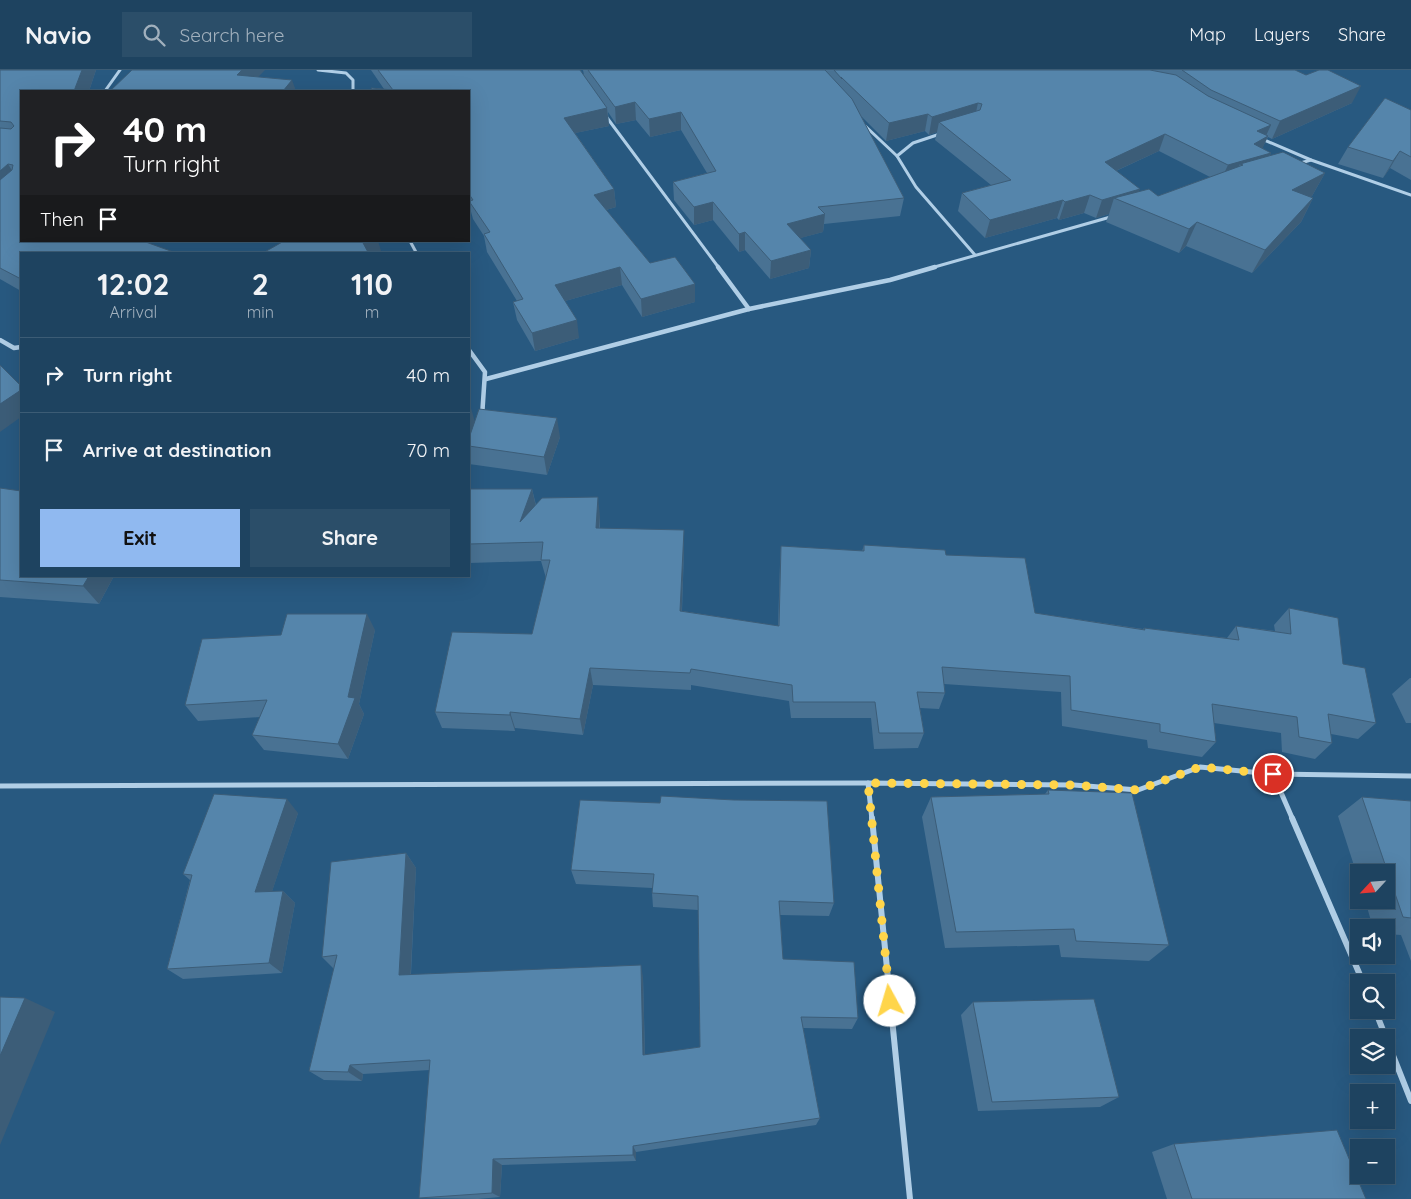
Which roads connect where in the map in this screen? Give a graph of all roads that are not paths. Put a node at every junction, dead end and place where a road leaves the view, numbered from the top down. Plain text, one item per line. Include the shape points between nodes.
1 (120, 70) edge
2 (318, 70) edge
3 (106, 90) edge
4 (353, 90) edge
5 (602, 112) edge
6 (856, 118) edge
7 (949, 132) edge
8 (1259, 137) edge
9 (897, 156) junction
10 (1311, 160) junction
11 (1292, 165) edge
12 (1411, 195) edge
13 (1119, 214) dead end
14 (975, 256) junction
15 (749, 309) junction
16 (0, 340) edge
17 (20, 347) edge
18 (470, 351) edge
19 (486, 379) junction
20 (480, 426) edge
21 (1273, 774) junction
22 (1411, 776) edge
23 (868, 783) junction
24 (0, 786) edge
25 (1360, 974) edge
26 (1379, 1019) edge
27 (1411, 1101) edge
28 (910, 1199) edge

1 - 3 street
2 - 4 street via 346,74 353,80
5 - 15 street
6 - 9 street
7 - 9 street via 913,143
8 - 10 street
9 - 14 street via 916,187
10 - 11 street
10 - 12 street
13 - 14 street
14 - 15 street via 890,280
15 - 19 street
16 - 17 street via 14,348
18 - 19 street via 485,372
19 - 20 street
21 - 22 street
21 - 23 street via 1200,767 1138,790 1074,785
21 - 25 street
23 - 24 street
23 - 28 street
26 - 27 street

